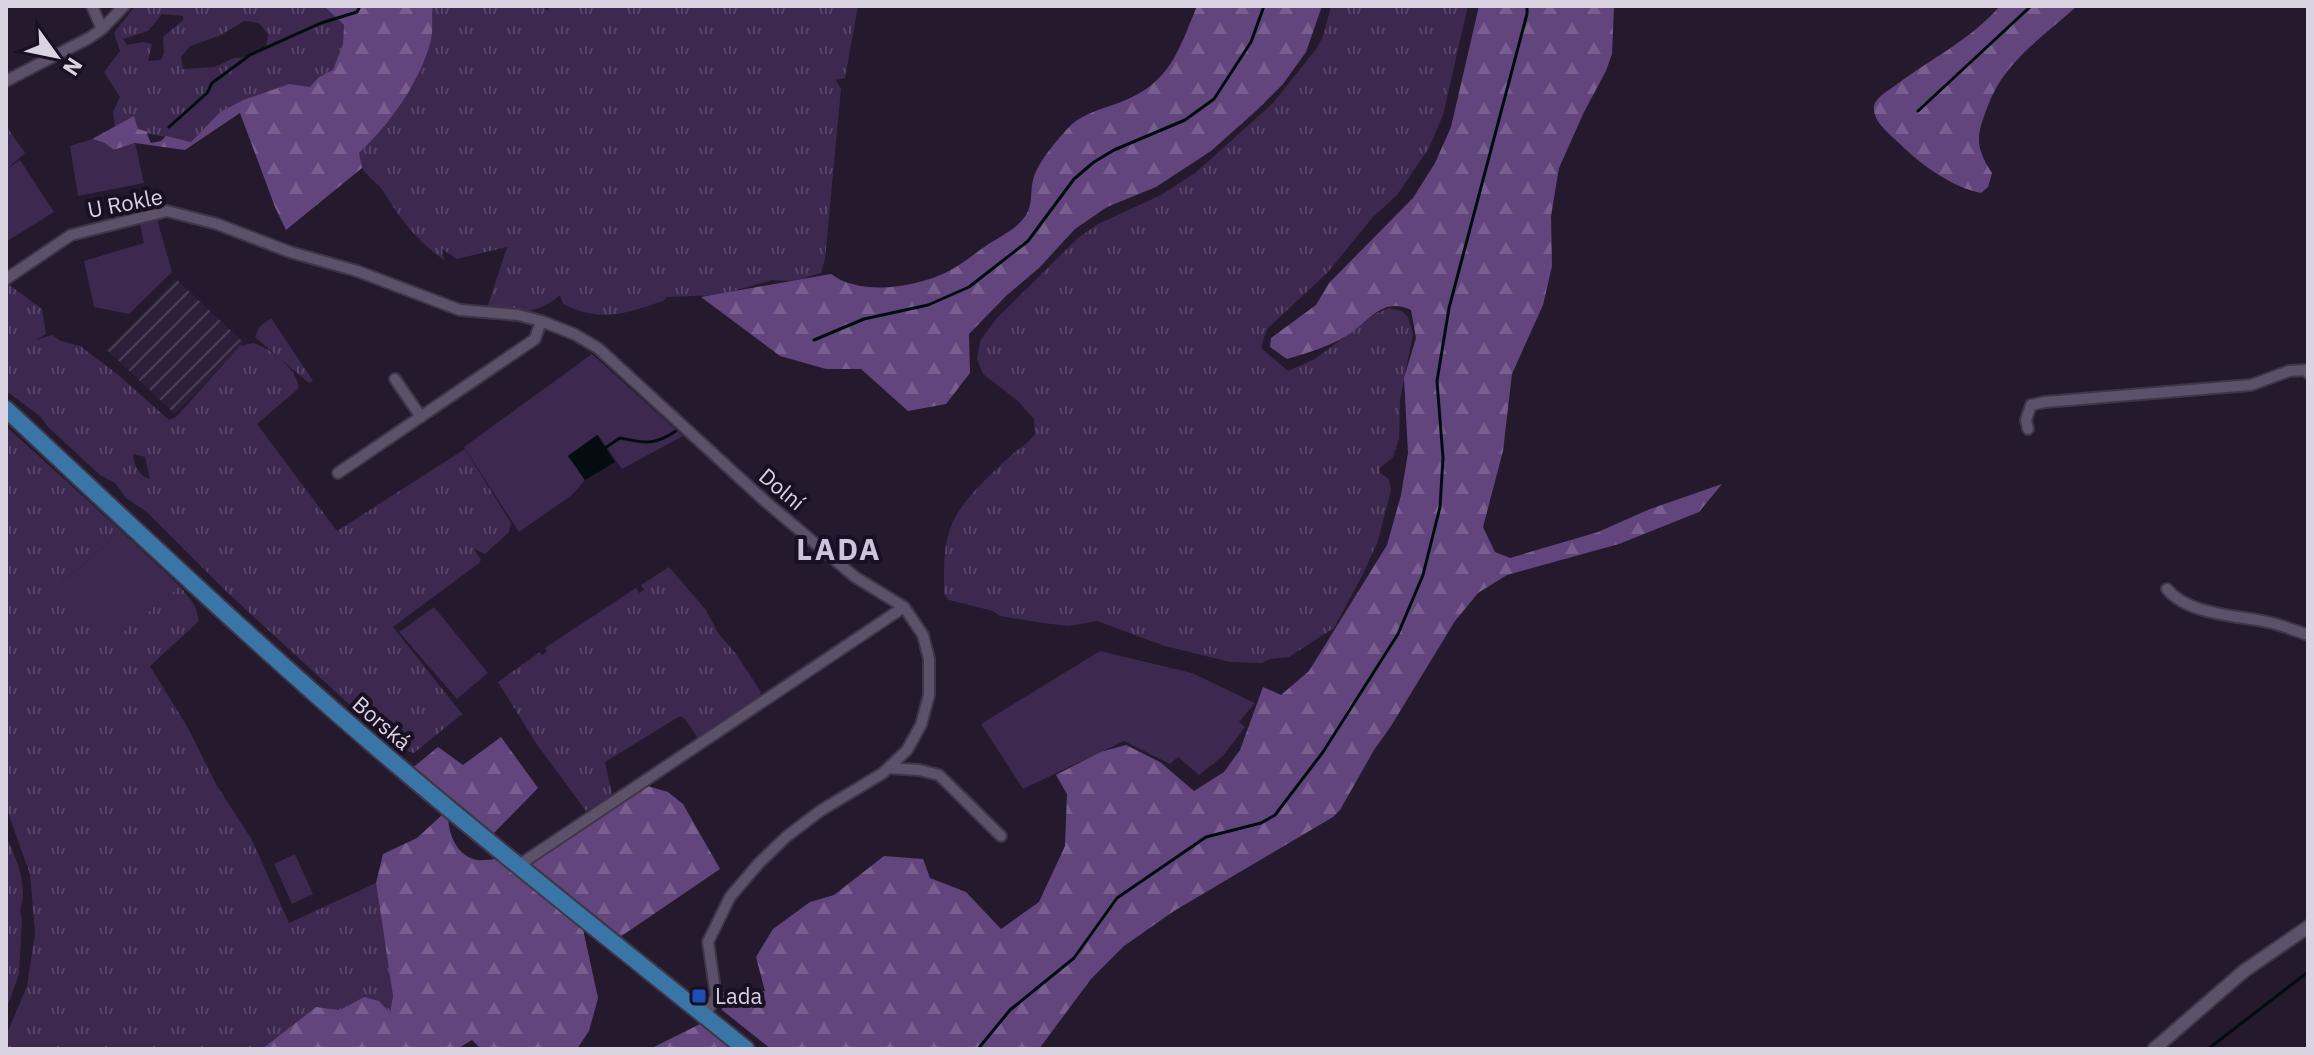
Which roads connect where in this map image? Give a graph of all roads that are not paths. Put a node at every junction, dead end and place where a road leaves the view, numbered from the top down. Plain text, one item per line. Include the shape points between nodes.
1 (92, 6) edge
2 (124, 6) edge
3 (102, 29) junction
4 (6, 81) edge
5 (307, 257) joint
6 (6, 279) edge
7 (541, 321) junction
8 (2308, 373) edge
9 (395, 379) dead end
10 (6, 409) edge
11 (421, 417) junction
12 (2028, 429) dead end
13 (338, 473) dead end
14 (2167, 589) dead end
15 (904, 607) junction
16 (2308, 635) edge
17 (889, 768) junction
18 (1001, 836) dead end
19 (519, 865) junction
20 (2308, 927) edge
21 (705, 1016) junction
22 (746, 1049) edge
23 (2154, 1049) edge

1 - 3 street
2 - 3 street
3 - 4 street
5 - 6 street, U Rokle via 167,211 71,235
5 - 7 street, Dolní via 460,310
7 - 11 street via 535,339
7 - 15 street, Dolní via 598,348 855,577
8 - 12 street via 2289,371 2251,385 2045,402 2031,405
9 - 11 street
10 - 19 main road, Borská via 304,684
11 - 13 street
14 - 16 street via 2202,609
15 - 17 street, Dolní via 923,635 931,674 918,732
15 - 19 street
17 - 18 street via 939,775
17 - 21 street, Dolní via 802,825 730,897 708,942 716,996
19 - 21 main road, Borská
20 - 23 street via 2244,971
21 - 22 main road, Borská

